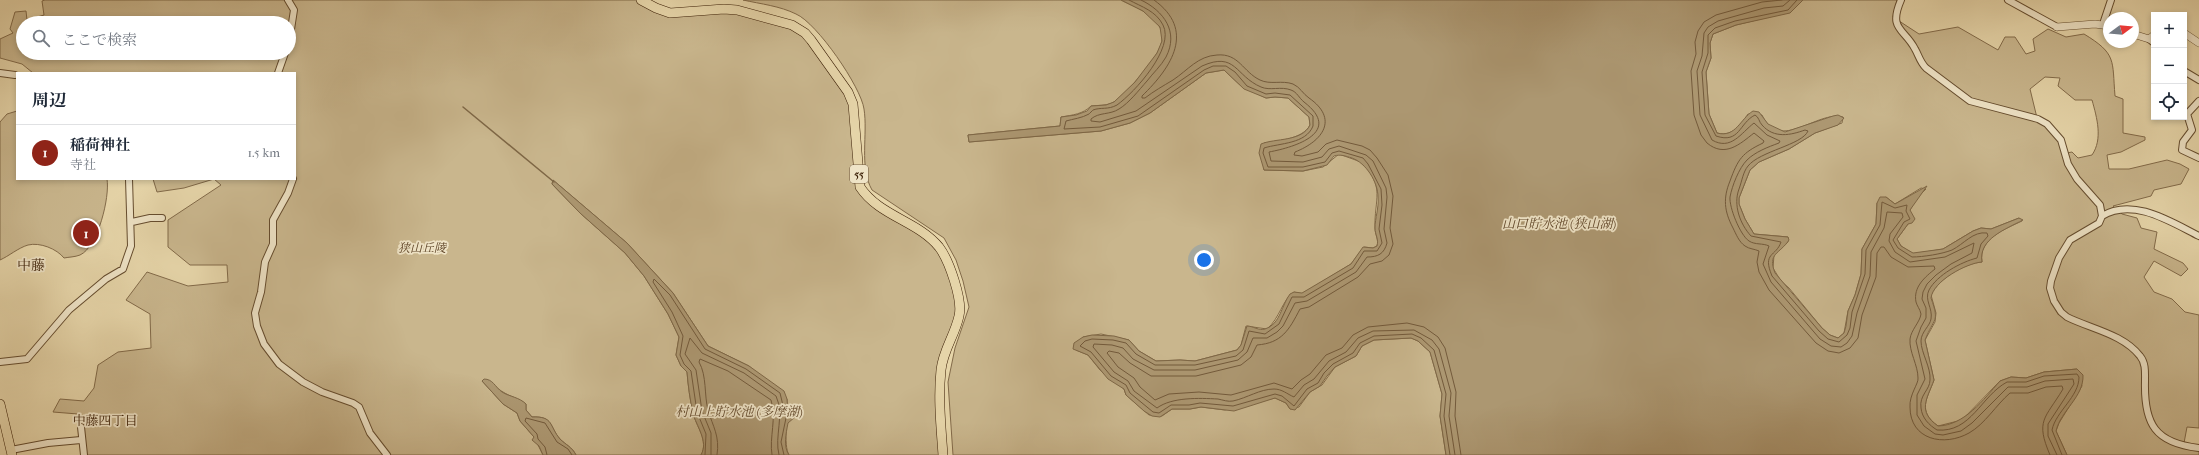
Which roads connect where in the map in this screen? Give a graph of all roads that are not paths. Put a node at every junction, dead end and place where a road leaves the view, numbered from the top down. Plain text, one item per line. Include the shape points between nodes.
1 (288, 0) edge
2 (641, 0) edge
3 (1901, 0) edge
4 (2008, 0) edge
5 (2111, 0) edge
6 (2109, 12) edge
7 (293, 16) edge
8 (2103, 25) edge
9 (2057, 27) joint
10 (2187, 35) edge
11 (2139, 36) edge
12 (2151, 39) edge
13 (2199, 43) edge
14 (283, 60) edge
15 (278, 72) edge
16 (0, 73) edge
17 (2187, 73) edge
18 (15, 75) dead end
19 (2199, 80) edge
20 (2199, 101) edge
21 (2199, 158) edge
22 (129, 180) edge
23 (293, 180) edge
24 (2102, 216) junction
25 (162, 218) dead end
26 (132, 222) junction
27 (2199, 236) edge
28 (0, 362) edge
29 (0, 404) edge
30 (81, 427) dead end
31 (81, 440) junction
32 (2199, 448) edge
33 (12, 453) edge
34 (84, 455) edge
35 (387, 455) edge
36 (943, 455) edge

1 - 7 street via 294,10
2 - 36 main road, 55 via 670,13 731,9 792,25 808,37 848,92 854,110 860,187 877,205 936,244 949,266 957,295 959,317 941,368
3 - 24 street via 1896,19 1897,26 1915,48 1920,62 1970,101 2038,119 2047,124 2061,140 2068,164 2100,206
4 - 9 street
5 - 6 street
8 - 9 street
10 - 13 street
11 - 12 street
14 - 15 street
16 - 18 street
17 - 19 street
20 - 21 street via 2188,114 2192,130 2183,142 2182,150
22 - 26 street
23 - 35 street via 273,220 273,244 265,262 262,292 255,313 259,334 277,361 298,378 322,392 359,407 370,433
24 - 27 street via 2112,210 2148,212
24 - 32 street via 2099,222 2070,240 2064,248 2051,281 2051,295 2067,317 2117,338 2136,352 2144,364 2146,413 2153,428 2175,441
25 - 26 street
26 - 28 street via 131,246 123,269 106,279 69,310 27,359
29 - 33 main road
30 - 31 street
31 - 33 street via 48,443
31 - 34 street

